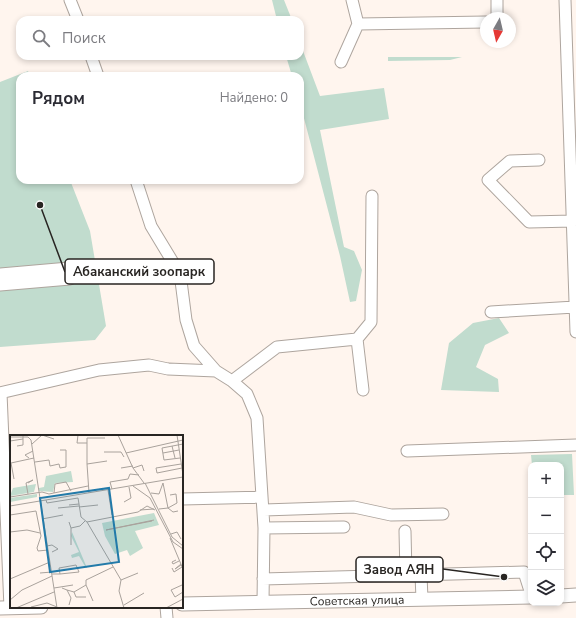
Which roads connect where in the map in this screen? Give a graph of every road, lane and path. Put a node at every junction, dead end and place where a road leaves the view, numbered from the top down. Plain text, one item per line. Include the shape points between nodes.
1 (70, 0) edge
2 (352, 0) edge
3 (497, 0) edge
4 (566, 0) edge
5 (497, 12) edge
6 (76, 16) edge
7 (480, 22) edge
8 (358, 24) junction
9 (92, 60) edge
10 (341, 62) dead end
11 (97, 72) edge
12 (572, 80) edge
13 (539, 160) dead end
14 (574, 183) edge
15 (137, 184) edge
16 (372, 196) dead end
17 (573, 221) junction
18 (0, 274) edge
19 (0, 285) edge
20 (575, 307) edge
21 (491, 312) dead end
22 (576, 332) edge
23 (358, 339) junction
24 (216, 370) junction
25 (232, 381) junction
26 (363, 390) dead end
27 (1, 393) edge
28 (576, 445) edge
29 (407, 450) dead end
30 (262, 497) junction
31 (183, 499) edge
32 (264, 510) junction
33 (443, 514) dead end
34 (344, 527) dead end
35 (264, 528) junction
36 (405, 531) dead end
37 (406, 574) junction
38 (421, 575) junction
39 (263, 579) junction
40 (528, 585) edge
41 (528, 595) edge
42 (576, 595) edge
43 (564, 596) edge
44 (422, 599) junction
45 (263, 602) junction
46 (183, 604) edge
47 (5, 608) edge
48 (166, 608) edge
49 (167, 618) edge

1 - 6 street
2 - 8 street
3 - 5 street
4 - 12 street
7 - 8 street
8 - 10 street
9 - 11 street
12 - 14 street
13 - 17 street via 510,161 488,180 529,222
14 - 17 street
15 - 24 street via 152,226 181,281 186,320 194,346
16 - 23 street via 371,322
17 - 20 street
18 - 19 street via 69,268 70,279
20 - 21 street
20 - 22 street
23 - 25 street via 277,347
23 - 26 street
24 - 25 street
24 - 27 street via 168,369 149,365 100,370
25 - 30 street via 247,394 258,418
27 - 47 street
28 - 29 street
30 - 31 street
30 - 32 street
32 - 33 street via 354,507 391,515
32 - 35 street
34 - 35 street
35 - 39 street
36 - 37 street
37 - 38 street
37 - 39 street
38 - 40 street via 524,572
38 - 44 street
39 - 45 street
41 - 44 main road, Советская улица
42 - 43 main road
44 - 45 main road, Советская улица
45 - 46 main road, Советская улица
48 - 49 street

